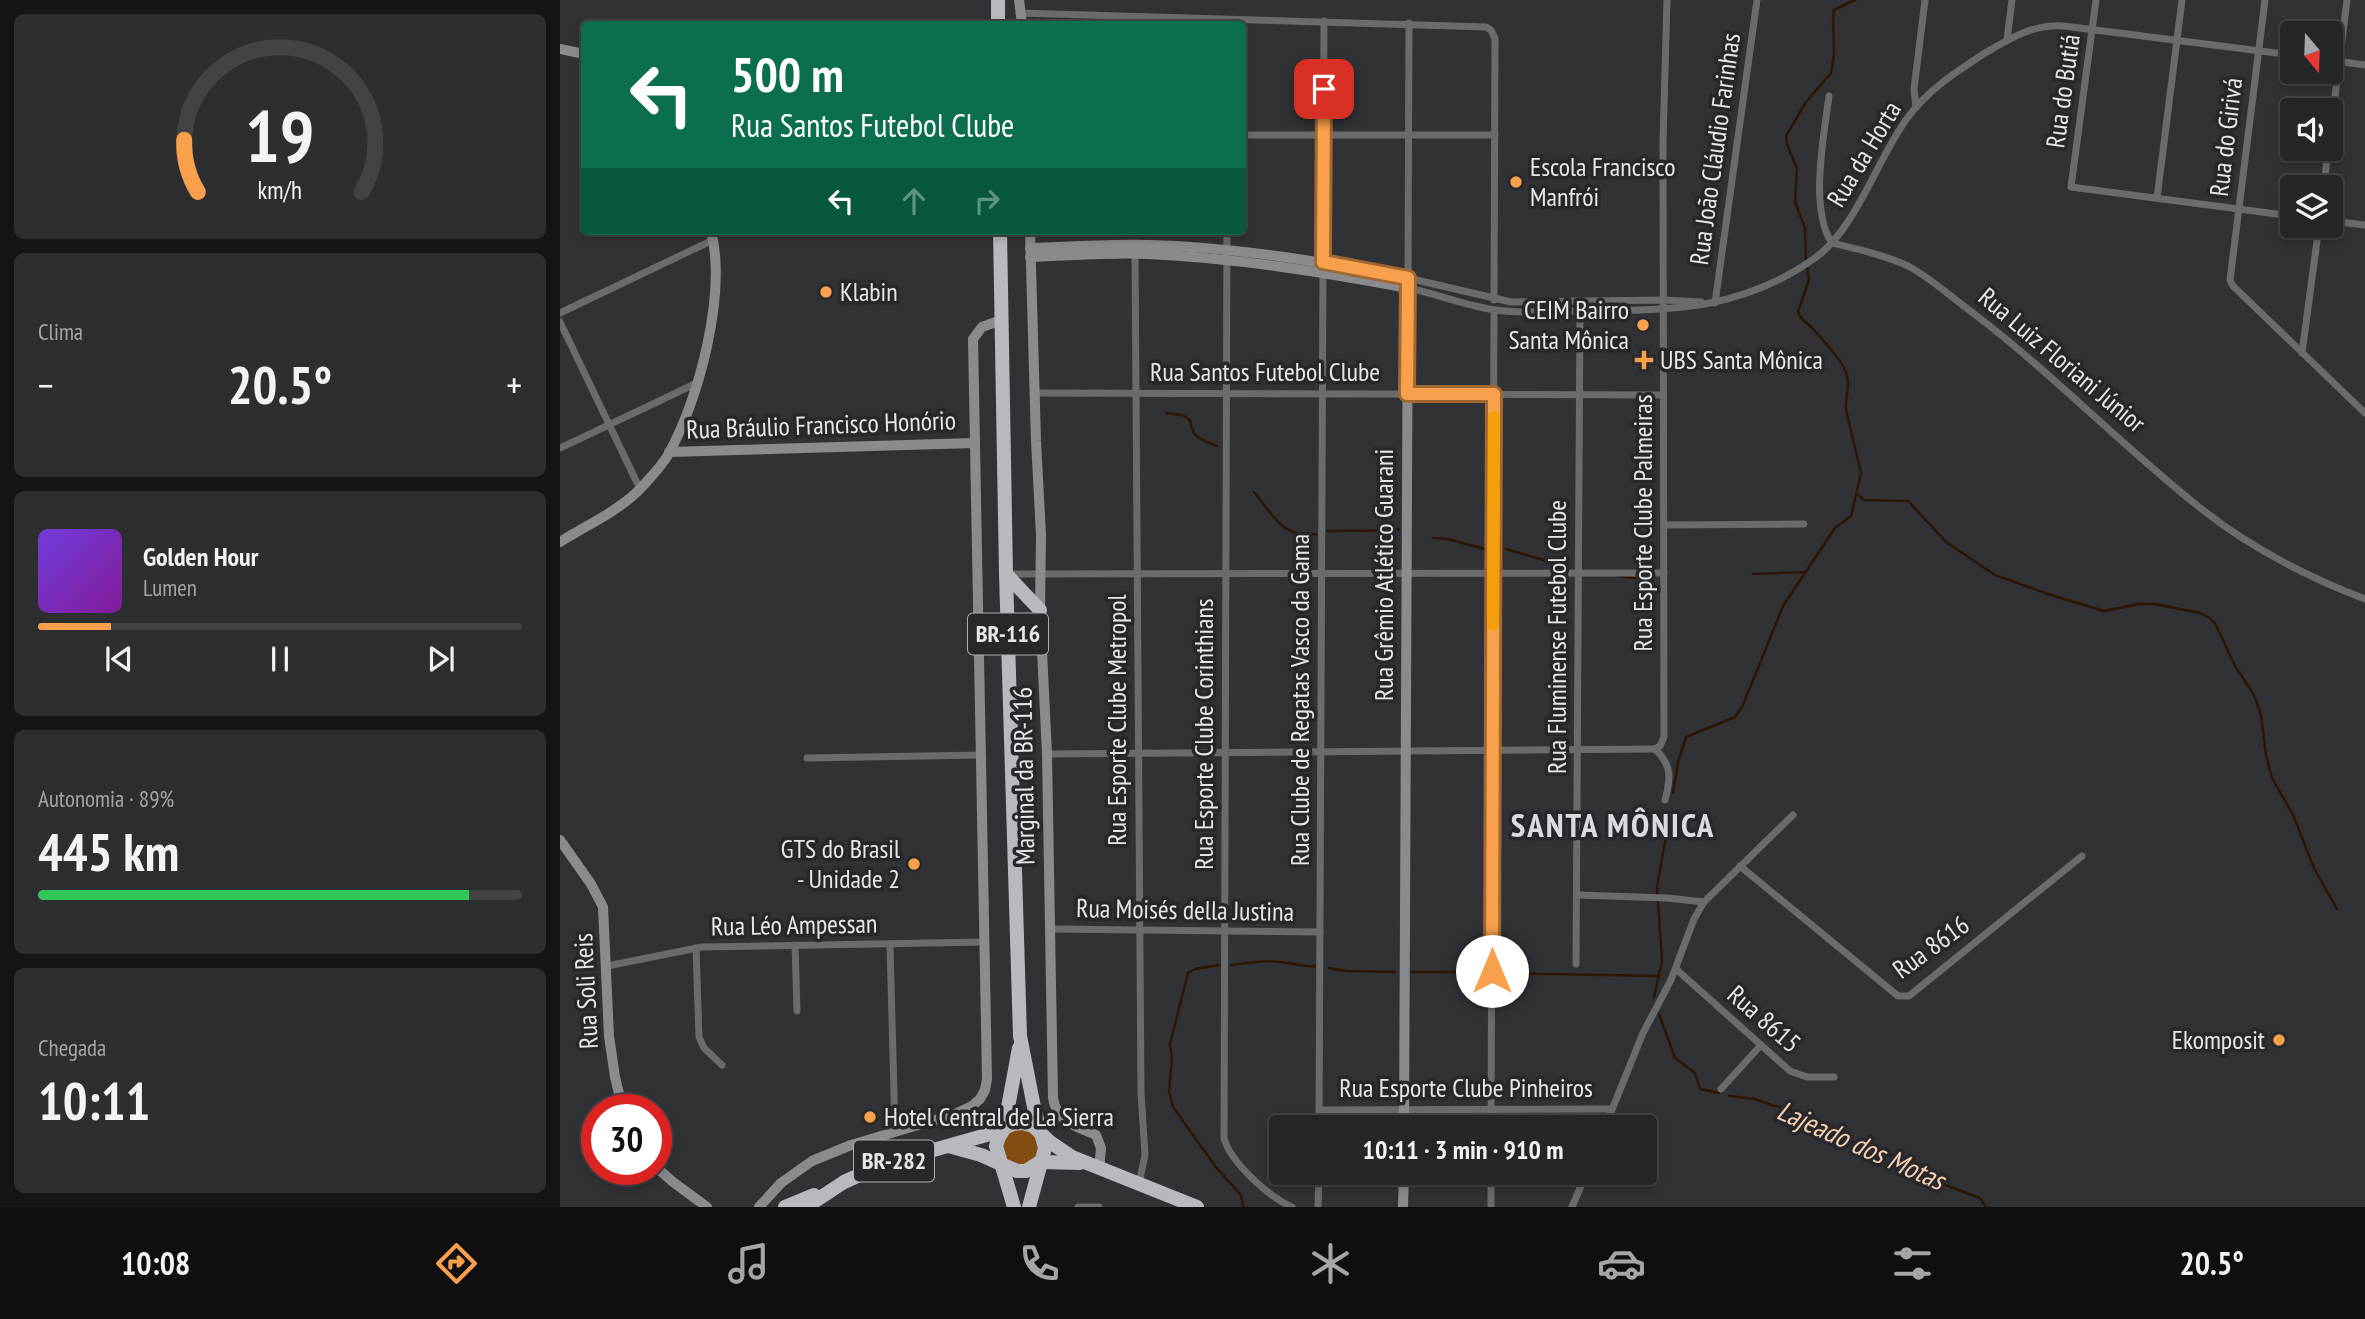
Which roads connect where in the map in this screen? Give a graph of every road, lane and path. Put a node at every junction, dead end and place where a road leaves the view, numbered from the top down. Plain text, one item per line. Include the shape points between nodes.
1 (998, 0) edge
2 (1019, 0) edge
3 (1667, 0) edge
4 (1757, 0) edge
5 (1926, 0) edge
6 (2012, 0) edge
7 (2096, 0) edge
8 (2182, 0) edge
9 (2265, 0) edge
10 (2347, 0) edge
11 (1019, 13) junction
12 (1133, 20) edge
13 (998, 21) edge
14 (1021, 21) edge
15 (1228, 21) edge
16 (1324, 21) junction
17 (2343, 21) edge
18 (1409, 23) junction
19 (2092, 29) junction
20 (2007, 40) junction
21 (2177, 40) junction
22 (560, 49) edge
23 (2258, 51) junction
24 (581, 53) edge
25 (2280, 54) edge
26 (2343, 62) edge
27 (2365, 65) edge
28 (1829, 96) dead end
29 (1916, 107) junction
30 (1246, 135) edge
31 (1324, 135) junction
32 (1409, 135) junction
33 (1495, 135) junction
34 (2157, 198) junction
35 (2238, 209) junction
36 (2280, 214) edge
37 (2343, 222) edge
38 (2365, 225) edge
39 (712, 235) edge
40 (1000, 235) edge
41 (1030, 235) edge
42 (1227, 235) edge
43 (2317, 238) edge
44 (1832, 243) junction
45 (1030, 252) junction
46 (1135, 254) junction
47 (1227, 255) junction
48 (1323, 267) junction
49 (1408, 283) junction
50 (1494, 300) junction
51 (1663, 300) junction
52 (1715, 303) junction
53 (1663, 309) junction
54 (1494, 310) junction
55 (1580, 311) junction
56 (560, 313) edge
57 (1001, 320) junction
58 (560, 322) edge
59 (2302, 353) junction
60 (697, 383) junction
61 (1136, 392) junction
62 (1034, 393) junction
63 (1226, 394) junction
64 (1322, 394) junction
65 (1407, 394) junction
66 (1494, 394) junction
67 (1580, 394) junction
68 (1663, 395) junction
69 (2365, 413) edge
70 (609, 424) junction
71 (975, 443) junction
72 (560, 447) edge
73 (669, 452) junction
74 (640, 489) junction
75 (1804, 524) dead end
76 (1664, 525) junction
77 (560, 542) edge
78 (1322, 573) junction
79 (1406, 573) junction
80 (1493, 573) junction
81 (1578, 573) junction
82 (1664, 573) junction
83 (1006, 574) junction
84 (1040, 574) junction
85 (1137, 574) junction
86 (1226, 574) junction
87 (2365, 599) edge
88 (1040, 610) junction
89 (1007, 614) junction
90 (1655, 749) junction
91 (1577, 750) junction
92 (1406, 751) junction
93 (1493, 751) junction
94 (1321, 752) junction
95 (1225, 753) junction
96 (1047, 754) junction
97 (1138, 754) junction
98 (981, 755) junction
99 (807, 758) dead end
100 (1665, 800) dead end
101 (1793, 815) dead end
102 (560, 841) edge
103 (2081, 856) dead end
104 (1740, 866) junction
105 (1577, 895) junction
106 (1704, 902) junction
107 (1050, 929) junction
108 (1140, 930) junction
109 (1225, 931) junction
110 (1320, 932) junction
111 (984, 942) junction
112 (890, 944) junction
113 (795, 945) junction
114 (696, 948) junction
115 (1576, 964) dead end
116 (607, 966) junction
117 (1676, 969) junction
118 (797, 1010) dead end
119 (1020, 1036) junction
120 (1761, 1045) junction
121 (722, 1065) dead end
122 (1834, 1077) dead end
123 (1721, 1089) dead end
124 (620, 1094) edge
125 (1404, 1109) junction
126 (1492, 1109) junction
127 (1612, 1109) junction
128 (1319, 1110) junction
129 (1319, 1115) edge
130 (1404, 1115) edge
131 (1492, 1115) edge
132 (1610, 1115) edge
133 (1004, 1129) junction
134 (895, 1132) junction
135 (1040, 1133) junction
136 (947, 1146) junction
137 (1040, 1163) junction
138 (1084, 1163) junction
139 (1003, 1164) junction
140 (1099, 1169) junction
141 (672, 1181) edge
142 (844, 1182) junction
143 (1139, 1184) junction
144 (1318, 1185) edge
145 (1404, 1185) edge
146 (1491, 1185) edge
147 (1581, 1185) edge
148 (707, 1207) edge
149 (759, 1207) edge
150 (785, 1207) edge
151 (806, 1207) edge
152 (1014, 1207) edge
153 (1029, 1207) edge
154 (1078, 1207) edge
155 (1099, 1207) edge
156 (1197, 1207) edge
157 (1292, 1207) edge
158 (1318, 1207) edge
159 (1403, 1207) edge
160 (1491, 1207) edge
161 (1572, 1207) edge

1 - 13 highway
2 - 11 street
3 - 51 street, Rua Esporte Clube Palmeiras
4 - 52 street, Rua João Cláudio Farinhas
5 - 29 street via 1914,89
6 - 20 street
7 - 19 street, Rua do Butiá
8 - 21 street
9 - 23 street, Rua do Girivá
10 - 17 street
11 - 12 street
11 - 14 street
12 - 15 street
15 - 16 street
16 - 18 street
16 - 31 street, Rua Clube de Regatas Vasco da Gama
18 - 32 street, Rua Grêmio Atlético Guarani
18 - 33 street via 1480,25 1491,30 1495,39
19 - 20 street, Rua da Horta via 2044,26
19 - 21 street, Rua da Horta
19 - 34 street, Rua do Butiá via 2071,187
20 - 29 street, Rua da Horta via 1943,81
21 - 23 street, Rua da Horta
21 - 34 street
22 - 24 street
23 - 25 street, Rua da Horta
23 - 35 street, Rua do Girivá
26 - 27 street
28 - 44 street via 1819,183 1824,228
29 - 44 street, Rua da Horta
30 - 31 street
31 - 32 street
31 - 48 street, Rua Clube de Regatas Vasco da Gama
32 - 33 street
32 - 49 street, Rua Grêmio Atlético Guarani
33 - 50 street
34 - 35 street
35 - 36 street
35 - 59 street, Rua do Girivá via 2230,280
37 - 38 street
39 - 56 street
39 - 60 street via 712,310
40 - 57 highway, BR-116
41 - 45 street, Marginal da BR-116
42 - 47 street, Rua Esporte Clube Corinthians
43 - 59 street
44 - 52 street via 1803,266 1750,293
44 - 87 street, Rua Luiz Floriani Júnior via 1914,270 2022,351 2200,508 2287,565
45 - 46 street
45 - 47 street via 1144,245
45 - 62 street, Marginal da BR-116
46 - 47 street
46 - 61 street, Rua Esporte Clube Metropol
47 - 48 street
47 - 63 street, Rua Esporte Clube Corinthians
48 - 49 street
48 - 64 street, Rua Clube de Regatas Vasco da Gama
49 - 50 street
49 - 54 street
49 - 65 street, Rua Grêmio Atlético Guarani
50 - 51 street
51 - 52 street
51 - 53 street, Rua Esporte Clube Palmeiras
52 - 53 street
53 - 55 street
53 - 68 street, Rua Esporte Clube Palmeiras
54 - 55 street
54 - 66 street
55 - 67 street, Rua Fluminense Futebol Clube
57 - 71 street, Marginal da BR-116 via 982,327 973,340
57 - 83 highway, BR-116
58 - 70 street
59 - 69 street
60 - 70 street
60 - 73 street
61 - 62 street, Rua Santos Futebol Clube
61 - 63 street, Rua Santos Futebol Clube
61 - 85 street, Rua Esporte Clube Metropol
62 - 84 street, Marginal da BR-116
63 - 64 street, Rua Santos Futebol Clube
63 - 86 street, Rua Esporte Clube Corinthians
64 - 65 street, Rua Santos Futebol Clube
64 - 78 street, Rua Clube de Regatas Vasco da Gama
65 - 66 street, Rua Santos Futebol Clube
65 - 79 street, Rua Grêmio Atlético Guarani
66 - 67 street, Rua Santos Futebol Clube
66 - 80 street
67 - 68 street, Rua Santos Futebol Clube
67 - 81 street, Rua Fluminense Futebol Clube
68 - 76 street, Rua Esporte Clube Palmeiras
70 - 72 street
70 - 74 street
71 - 73 street, Rua Bráulio Francisco Honório
71 - 98 street, Marginal da BR-116
73 - 74 street
74 - 77 street
75 - 76 street
76 - 82 street, Rua Esporte Clube Palmeiras
78 - 79 street
78 - 86 street
78 - 94 street, Rua Clube de Regatas Vasco da Gama
79 - 80 street
79 - 92 street, Rua Grêmio Atlético Guarani
80 - 81 street
80 - 93 street
81 - 82 street
81 - 91 street, Rua Fluminense Futebol Clube
82 - 90 street, Rua Esporte Clube Palmeiras via 1664,737
83 - 84 street
83 - 88 highway
83 - 89 highway, BR-116
84 - 85 street
84 - 88 street, Marginal da BR-116
85 - 86 street
85 - 97 street, Rua Esporte Clube Metropol
86 - 95 street, Rua Esporte Clube Corinthians
88 - 89 highway via 1023,607
88 - 96 street, Marginal da BR-116
89 - 119 highway, BR-116
90 - 91 street
90 - 100 street via 1670,769
91 - 93 street
91 - 105 street, Rua Fluminense Futebol Clube
92 - 93 street
92 - 94 street
92 - 125 street, Rua Grêmio Atlético Guarani
93 - 126 street
94 - 95 street
94 - 110 street, Rua Clube de Regatas Vasco da Gama
95 - 97 street
95 - 109 street, Rua Esporte Clube Corinthians
96 - 97 street
96 - 107 street, Marginal da BR-116
97 - 108 street, Rua Esporte Clube Metropol
98 - 99 street
98 - 111 street, Marginal da BR-116
101 - 104 street
102 - 116 street, Rua Soli Reis via 603,906
103 - 104 street, Rua 8616 via 1903,998
104 - 106 street
105 - 106 street
105 - 115 street, Rua Fluminense Futebol Clube
106 - 117 street
107 - 108 street, Rua Moisés della Justina
107 - 140 street, Marginal da BR-116 via 1055,1108 1062,1119 1097,1135
108 - 109 street, Rua Moisés della Justina
108 - 143 street, Rua Esporte Clube Metropol via 1145,1154
109 - 110 street, Rua Moisés della Justina
109 - 157 street, Rua Esporte Clube Corinthians via 1224,1138 1233,1159
110 - 128 street, Rua Clube de Regatas Vasco da Gama
111 - 112 street, Rua Léo Ampessan
111 - 134 street, Marginal da BR-116 via 985,1090 963,1111
112 - 113 street, Rua Léo Ampessan
112 - 134 street
113 - 114 street, Rua Léo Ampessan
113 - 118 street
114 - 116 street, Rua Léo Ampessan
114 - 121 street via 699,1037
116 - 124 street, Rua Soli Reis via 611,1052
117 - 120 street, Rua 8615
117 - 127 street
119 - 133 highway, BR-116
119 - 135 highway, BR-116
120 - 122 street, Rua 8615 via 1790,1071
120 - 123 street
125 - 126 street, Rua Esporte Clube Pinheiros
125 - 128 street, Rua Esporte Clube Pinheiros
125 - 130 street, Rua Grêmio Atlético Guarani
126 - 127 street, Rua Esporte Clube Pinheiros
126 - 131 street
127 - 132 street
128 - 129 street, Rua Clube de Regatas Vasco da Gama
133 - 135 highway, BR-282 via 1023,1123
133 - 136 highway, BR-282
133 - 139 highway, BR-116 via 996,1146
134 - 149 street via 812,1161 781,1183
135 - 137 highway, BR-116 via 1045,1148
135 - 138 highway, BR-282
136 - 139 highway, BR-282
136 - 142 highway, BR-282 via 884,1164
137 - 138 highway, BR-282
137 - 139 highway, BR-282 via 1026,1171
137 - 153 highway, BR-116
138 - 140 highway, BR-282
139 - 152 highway, BR-116
140 - 143 highway, BR-282
141 - 148 street
142 - 150 highway
142 - 151 highway, BR-282
143 - 156 highway, BR-282
144 - 158 street
145 - 159 street
146 - 160 street
147 - 161 street
154 - 155 street

